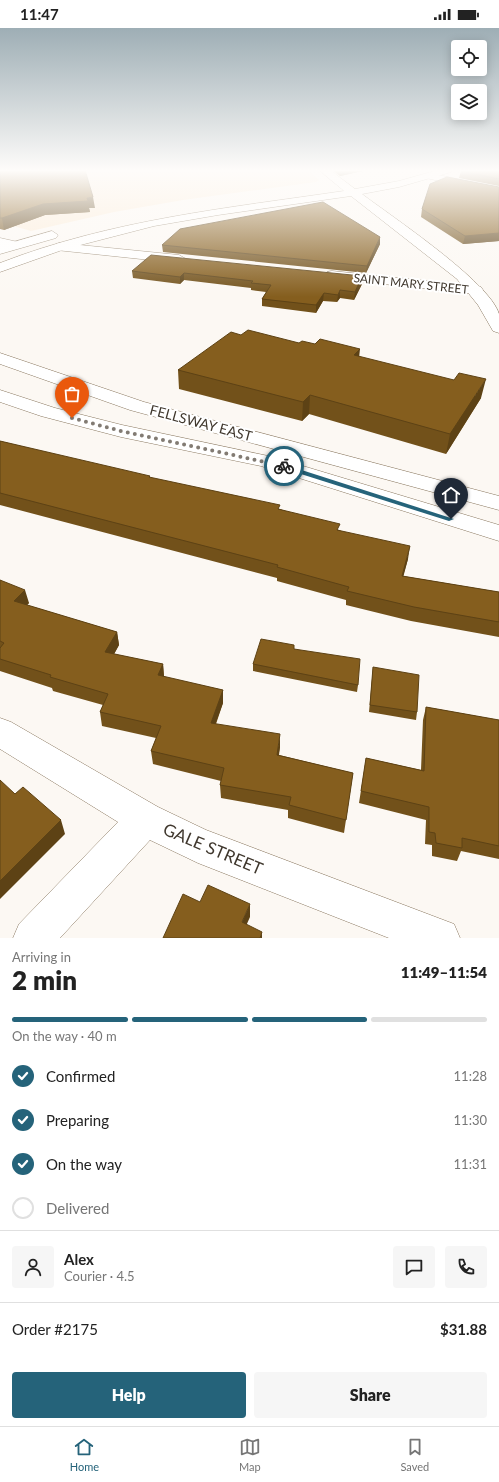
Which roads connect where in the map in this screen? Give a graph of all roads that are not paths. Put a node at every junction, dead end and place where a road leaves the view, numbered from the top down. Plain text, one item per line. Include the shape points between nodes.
1 (154, 212) edge
2 (211, 212) edge
3 (379, 212) edge
4 (108, 221) dead end
5 (63, 232) dead end
6 (0, 242) edge
7 (14, 245) junction
8 (60, 247) junction
9 (0, 250) edge
10 (196, 261) edge
11 (2, 268) edge
12 (322, 274) edge
13 (476, 290) junction
14 (499, 328) edge
15 (5, 359) edge
16 (0, 396) edge
17 (499, 503) edge
18 (499, 533) edge
19 (0, 732) edge
20 (145, 818) junction
21 (33, 938) edge
22 (440, 938) edge

1 - 4 main road
2 - 8 main road
3 - 13 main road via 462,276
5 - 7 main road
6 - 7 main road
7 - 9 main road
8 - 10 main road
8 - 11 main road
12 - 13 main road, SAINT MARY STREET
13 - 14 main road
15 - 17 main road, FELLSWAY EAST via 97,394 137,406
16 - 18 main road, FELLSWAY EAST via 48,412 121,431 266,461
19 - 20 main road, GALE STREET
20 - 21 main road
20 - 22 main road, GALE STREET via 198,845

